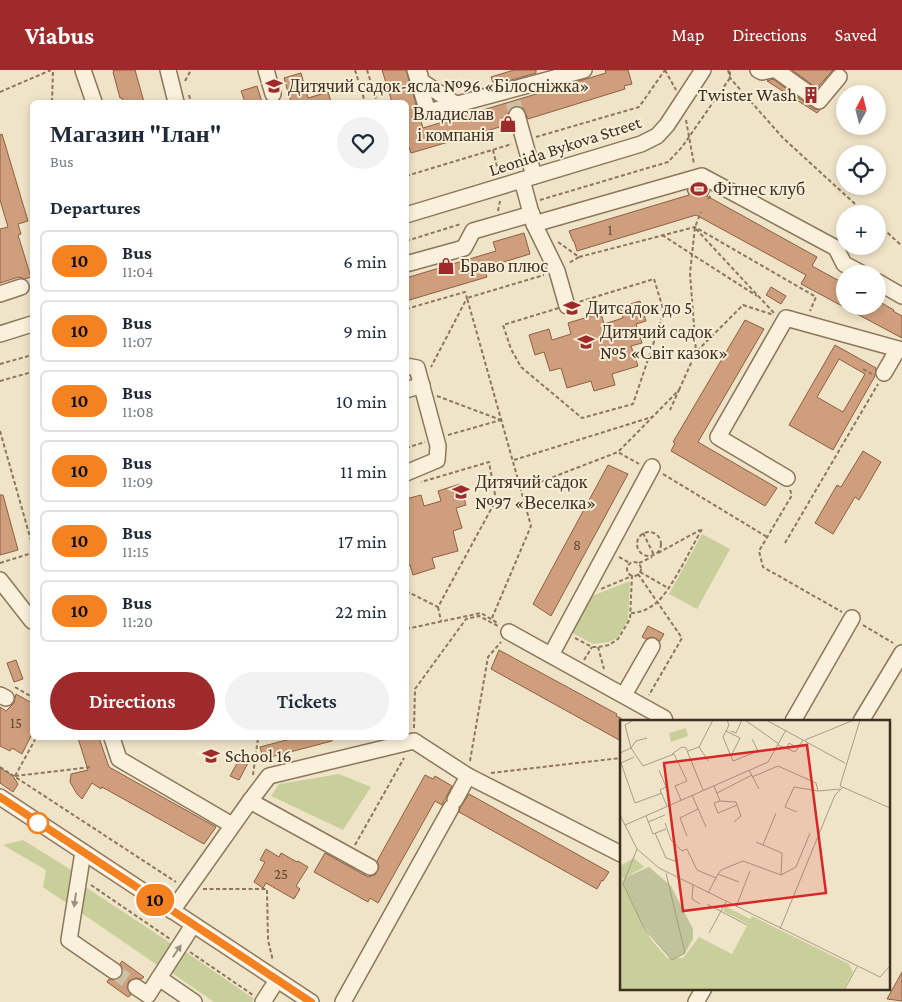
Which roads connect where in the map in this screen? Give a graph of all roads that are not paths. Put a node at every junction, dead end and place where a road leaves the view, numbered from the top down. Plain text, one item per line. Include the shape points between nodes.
1 (84, 70) edge
2 (168, 70) edge
3 (266, 70) edge
4 (584, 70) edge
5 (703, 70) edge
6 (758, 70) edge
7 (774, 70) edge
8 (838, 72) edge
9 (419, 73) edge
10 (273, 94) dead end
11 (93, 100) edge
12 (176, 100) edge
13 (513, 103) junction
14 (457, 105) junction
15 (528, 178) junction
16 (409, 214) edge
17 (532, 214) junction
18 (409, 263) edge
19 (846, 265) edge
20 (886, 287) edge
21 (21, 288) dead end
22 (0, 294) edge
23 (902, 296) edge
24 (567, 306) road end
25 (30, 325) edge
26 (0, 334) edge
27 (900, 350) edge
28 (409, 367) edge
29 (884, 373) road end
30 (423, 388) junction
31 (409, 390) edge
32 (652, 467) road end
33 (411, 478) edge
34 (787, 478) road end
35 (0, 580) edge
36 (30, 618) edge
37 (852, 618) road end
38 (510, 632) road end
39 (652, 646) dead end
40 (898, 648) edge
41 (552, 655) junction
42 (624, 695) junction
43 (665, 720) edge
44 (794, 720) edge
45 (862, 720) edge
46 (113, 740) edge
47 (468, 776) junction
48 (0, 797) edge
49 (250, 801) junction
50 (232, 825) junction
51 (83, 852) junction
52 (620, 853) edge
53 (370, 867) dead end
54 (172, 911) junction
55 (193, 925) junction
56 (114, 971) tunnel mouth
57 (159, 978) junction
58 (277, 980) junction
59 (136, 987) tunnel mouth
60 (703, 990) edge
61 (194, 1002) edge
62 (263, 1002) edge
63 (311, 1002) edge
64 (343, 1002) edge
65 (696, 1002) edge

1 - 11 street
2 - 12 street
3 - 10 street
4 - 13 street
5 - 15 street, Leonida Bykova Street via 656,136 641,144
6 - 7 street
7 - 8 street via 819,101
9 - 14 street
9 - 14 street via 428,112
13 - 14 street
13 - 15 street via 525,141
15 - 16 street, Leonida Bykova Street
15 - 17 street
17 - 18 street via 473,231 464,248
17 - 19 street via 702,176 836,248
17 - 24 street via 557,271
20 - 23 street
21 - 22 street
25 - 26 street
27 - 29 street
27 - 34 street via 786,318 718,436
28 - 30 street via 417,368
30 - 31 street
30 - 33 street via 438,446 437,460
32 - 41 street
35 - 36 street
37 - 44 street
38 - 41 street
39 - 42 street
40 - 45 street
41 - 42 street
42 - 43 street
46 - 50 street via 119,759
47 - 49 street via 414,741 269,776
47 - 52 street
47 - 64 street
48 - 51 street
49 - 50 street
49 - 53 street
50 - 54 street
51 - 54 street
51 -> 56 street via 69,940
54 - 55 street
57 -> 55 street
55 - 58 street
57 - 59 street via 148,994
57 - 61 street
58 - 62 street
58 - 63 street
60 - 65 street

